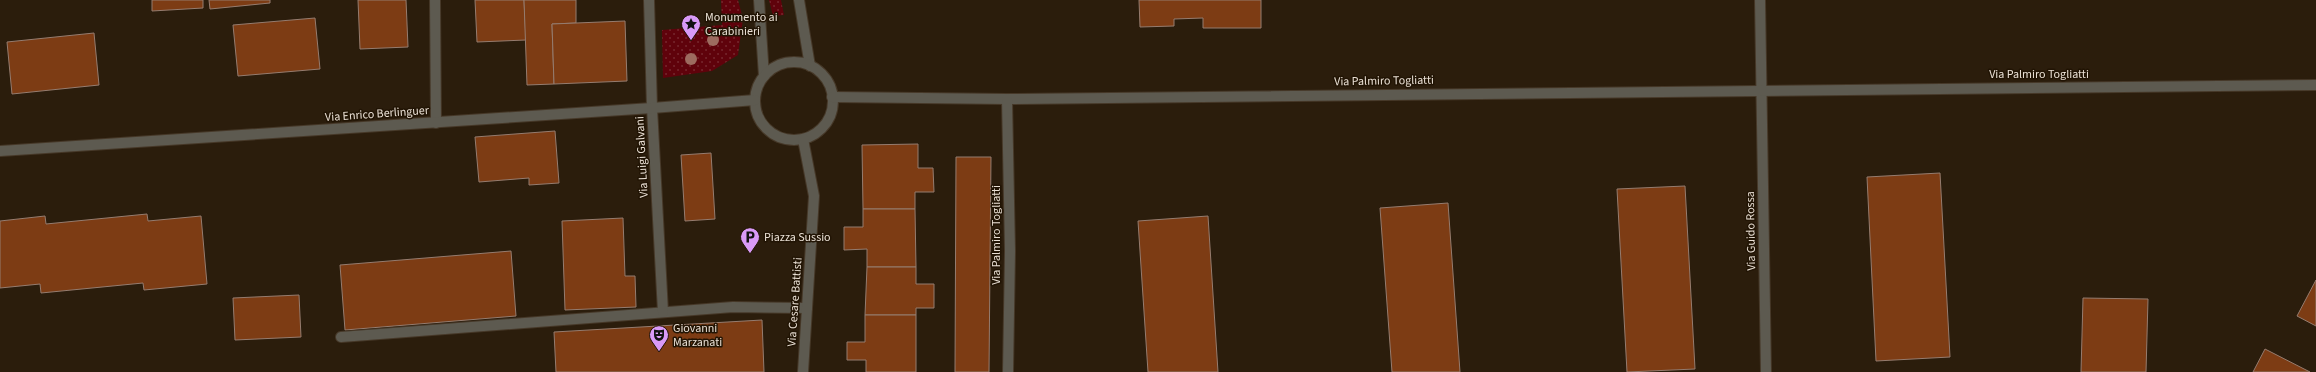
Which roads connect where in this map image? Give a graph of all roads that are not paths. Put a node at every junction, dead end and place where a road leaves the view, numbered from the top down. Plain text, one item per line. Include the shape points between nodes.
1 (435, 0) edge
2 (649, 0) edge
3 (759, 0) edge
4 (799, 0) edge
5 (1760, 0) edge
6 (810, 66) junction
7 (764, 76) junction
8 (2316, 85) edge
9 (1762, 90) junction
10 (832, 97) junction
11 (1007, 99) junction
12 (755, 100) junction
13 (652, 108) junction
14 (436, 123) junction
15 (803, 139) junction
16 (0, 151) edge
17 (807, 308) junction
18 (663, 312) junction
19 (340, 337) dead end
20 (803, 372) edge
21 (1008, 372) edge
22 (1766, 372) edge

1 - 14 street
2 - 13 street, Via Luigi Galvani
3 - 7 street
4 - 6 street
5 - 9 street
6 - 7 street via 786,64 774,68
6 - 10 street via 828,84
7 - 12 street
8 - 9 street, Via Palmiro Togliatti
9 - 11 street, Via Palmiro Togliatti
9 - 22 street, Via Guido Rossa
10 - 11 street, Via Palmiro Togliatti
10 - 15 street via 832,108 822,128
11 - 21 street, Via Palmiro Togliatti via 1010,251
12 - 13 street, Via Enrico Berlinguer
12 - 15 street via 759,118 770,132 786,139
13 - 14 street, Via Enrico Berlinguer
13 - 18 street, Via Luigi Galvani
14 - 16 street, Via Enrico Berlinguer
15 - 17 street, Via Cesare Battisti via 814,196
17 - 18 street via 733,307
17 - 20 street, Via Cesare Battisti
18 - 19 street

